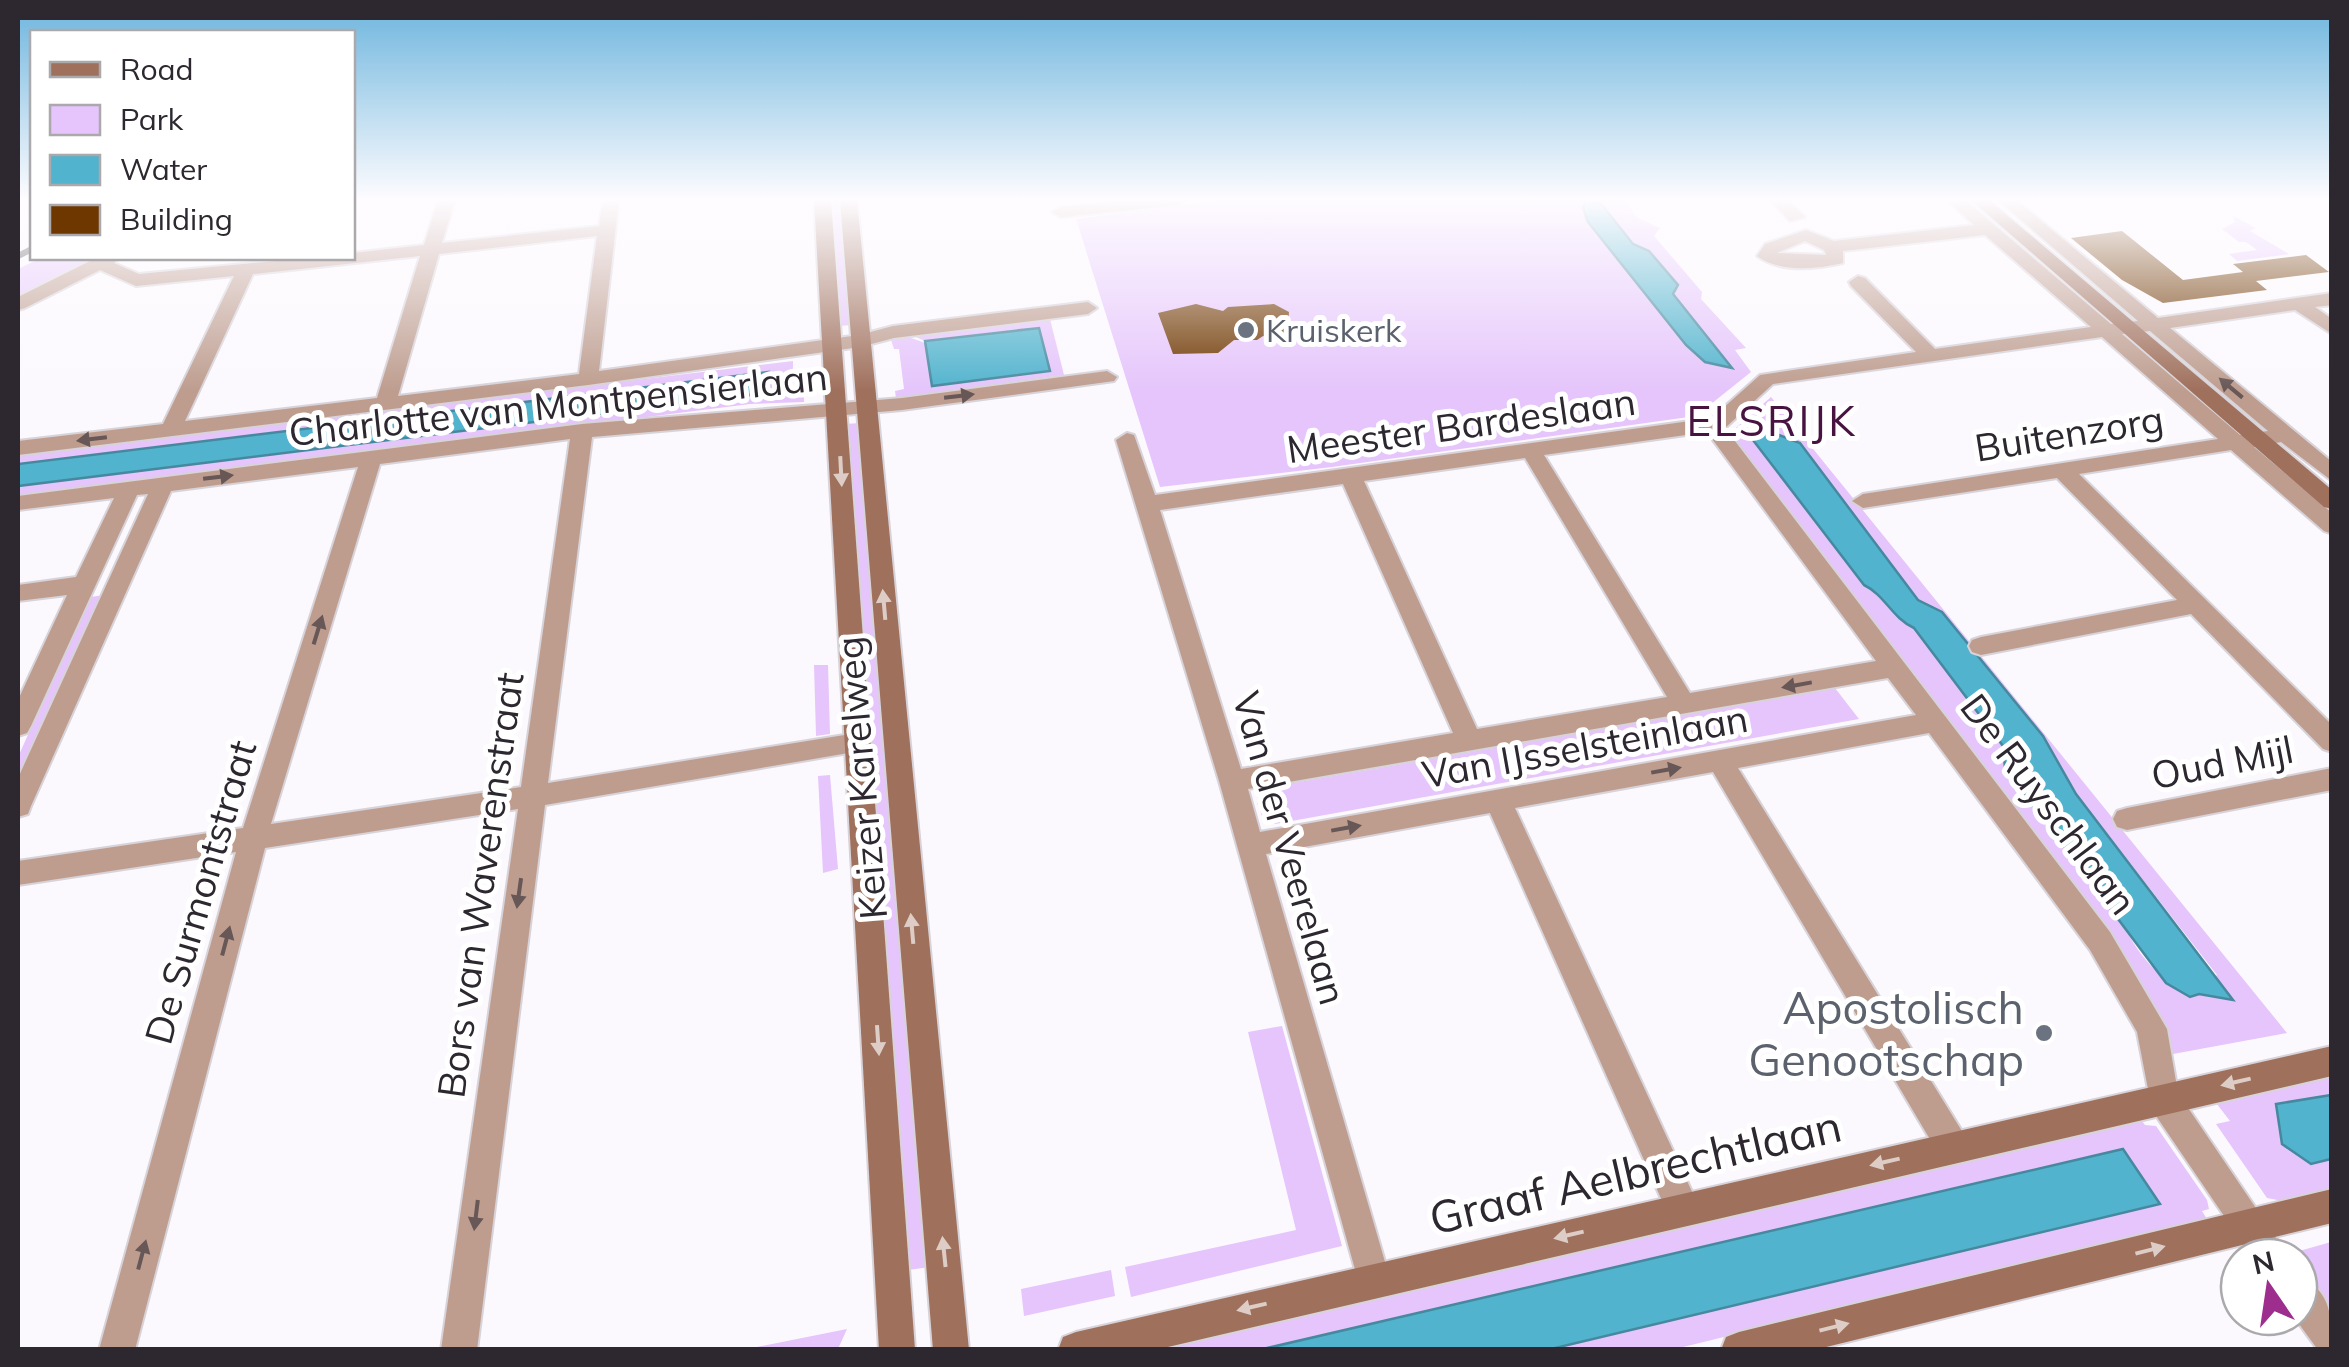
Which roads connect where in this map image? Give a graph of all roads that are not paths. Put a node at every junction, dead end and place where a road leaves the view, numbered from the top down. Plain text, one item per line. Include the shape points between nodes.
1 (97, 264) edge
2 (111, 264) edge
3 (304, 264) edge
4 (428, 264) edge
5 (603, 264) edge
6 (826, 264) edge
7 (853, 264) edge
8 (2034, 264) edge
9 (2047, 264) edge
10 (2083, 264) edge
11 (246, 270) junction
12 (1858, 282) dead end
13 (2332, 299) edge
14 (18, 304) edge
15 (2299, 304) junction
16 (1088, 308) dead end
17 (2155, 324) junction
18 (2332, 328) edge
19 (2117, 330) junction
20 (860, 341) junction
21 (831, 345) junction
22 (1932, 357) junction
23 (1107, 377) dead end
24 (588, 379) junction
25 (386, 403) junction
26 (867, 407) junction
27 (836, 408) junction
28 (1712, 425) junction
29 (170, 430) junction
30 (582, 431) junction
31 (2286, 435) junction
32 (1127, 440) dead end
33 (2246, 441) junction
34 (18, 448) edge
35 (1531, 451) junction
36 (371, 459) junction
37 (2062, 470) junction
38 (2332, 474) edge
39 (1351, 477) junction
40 (164, 484) junction
41 (129, 489) junction
42 (1863, 500) dead end
43 (2332, 502) edge
44 (18, 503) edge
45 (1147, 504) junction
46 (2332, 526) edge
47 (82, 585) junction
48 (18, 593) edge
49 (2194, 605) junction
50 (1981, 646) dead end
51 (1893, 668) junction
52 (1684, 704) junction
53 (19, 719) edge
54 (1934, 722) junction
55 (1470, 740) junction
56 (2332, 742) edge
57 (857, 743) junction
58 (1719, 760) junction
59 (2332, 780) edge
60 (1232, 781) junction
61 (534, 796) junction
62 (1498, 800) junction
63 (18, 806) edge
64 (2127, 818) dead end
65 (254, 836) junction
66 (1250, 845) junction
67 (18, 873) edge
68 (2332, 1060) edge
69 (2163, 1099) junction
70 (1953, 1147) junction
71 (2332, 1206) edge
72 (1683, 1209) junction
73 (2250, 1226) junction
74 (2258, 1237) edge
75 (1372, 1279) junction
76 (117, 1350) edge
77 (459, 1350) edge
78 (897, 1350) edge
79 (951, 1350) edge
80 (1076, 1350) edge
81 (1739, 1350) edge

1 - 14 street
2 - 11 street via 136,280
3 - 11 street
4 - 25 street
5 - 24 street
6 - 21 main road, Keizer Karelweg
7 - 20 main road, Keizer Karelweg
8 - 19 street
9 - 19 main road
10 - 17 street
11 - 29 street
12 - 22 street
13 - 15 street
15 - 17 street
15 - 18 street
16 - 20 street, Charlotte van Montpensierlaan
17 - 19 street
31 -> 17 street
19 - 22 street
19 - 33 street
20 - 21 street, Charlotte van Montpensierlaan
20 - 26 main road, Keizer Karelweg
21 - 24 street, Charlotte van Montpensierlaan
21 - 27 main road, Keizer Karelweg
22 - 28 street via 1767,379
26 -> 23 street, Charlotte van Montpensierlaan
24 - 25 street, Charlotte van Montpensierlaan
25 - 29 street, Charlotte van Montpensierlaan
26 - 27 street, Charlotte van Montpensierlaan
79 -> 26 main road, Keizer Karelweg
27 - 30 street, Charlotte van Montpensierlaan
27 -> 57 main road, Keizer Karelweg
28 - 35 street, Meester Bardeslaan
28 - 51 street, De Ruyschlaan
29 -> 34 street, Charlotte van Montpensierlaan
30 - 36 street, Charlotte van Montpensierlaan
30 - 61 street, Bors van Waverenstraat
31 - 33 street, Buitenzorg
31 - 38 street
32 - 45 street, Van der Veerelaan
33 - 37 street, Buitenzorg
33 - 43 main road
33 - 46 street
35 - 39 street, Meester Bardeslaan
35 - 52 street
40 -> 36 street, Charlotte van Montpensierlaan
65 -> 36 street, De Surmontstraat
37 - 42 street, Buitenzorg
37 - 49 street
39 - 45 street, Meester Bardeslaan
39 - 55 street
40 - 41 street, Charlotte van Montpensierlaan
40 - 63 street
41 - 44 street, Charlotte van Montpensierlaan
41 - 47 street
45 - 60 street, Van der Veerelaan
47 - 48 street
47 - 53 street
49 - 50 street
49 - 56 street
51 -> 52 street, Van IJsselsteinlaan
51 - 54 street, De Ruyschlaan
52 - 55 street, Van IJsselsteinlaan
54 - 58 street, Van IJsselsteinlaan
54 - 69 street, De Ruyschlaan via 2100,940 2152,1029
55 - 60 street, Van IJsselsteinlaan
57 - 61 street
57 -> 78 main road, Keizer Karelweg
62 -> 58 street, Van IJsselsteinlaan
58 - 70 street
59 - 64 street, Oud Mijl
60 - 66 street, Van der Veerelaan
61 - 65 street
61 -> 77 street, Bors van Waverenstraat
66 -> 62 street, Van IJsselsteinlaan
62 - 72 street
65 - 67 street
76 -> 65 street, De Surmontstraat
66 - 75 street, Van der Veerelaan
68 -> 69 main road, Graaf Aelbrechtlaan
69 - 70 main road, Graaf Aelbrechtlaan
69 - 73 street, De Ruyschlaan
70 -> 72 main road, Graaf Aelbrechtlaan
71 - 73 main road
72 -> 75 main road, Graaf Aelbrechtlaan
73 - 74 street, De Ruyschlaan
81 -> 73 main road
75 -> 80 main road, Graaf Aelbrechtlaan

